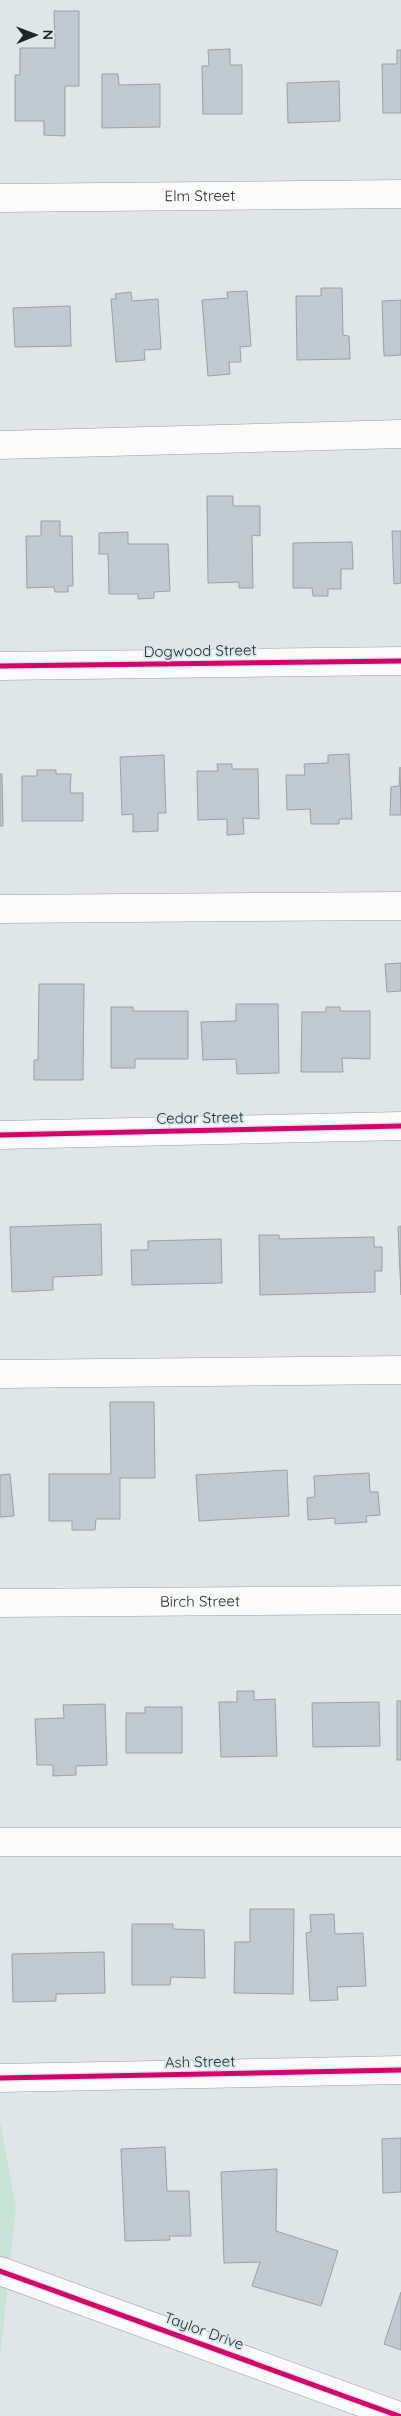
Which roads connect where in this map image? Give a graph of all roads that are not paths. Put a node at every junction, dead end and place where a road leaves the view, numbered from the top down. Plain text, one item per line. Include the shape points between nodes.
1 (401, 194) edge
2 (0, 198) edge
3 (401, 434) edge
4 (0, 445) edge
5 (401, 661) edge
6 (0, 666) edge
7 (401, 906) edge
8 (0, 909) edge
9 (401, 1126) edge
10 (0, 1135) edge
11 (401, 1370) edge
12 (0, 1374) edge
13 (401, 1600) edge
14 (0, 1603) edge
15 (0, 1842) edge
16 (401, 1842) edge
17 (401, 2070) edge
18 (0, 2078) edge
19 (0, 2271) edge
20 (399, 2416) edge

1 - 2 street, Elm Street
3 - 4 street
5 - 6 street, Dogwood Street
7 - 8 street
9 - 10 street, Cedar Street
11 - 12 street
13 - 14 street, Birch Street
15 - 16 street
17 - 18 street, Ash Street
19 - 20 street, Taylor Drive

